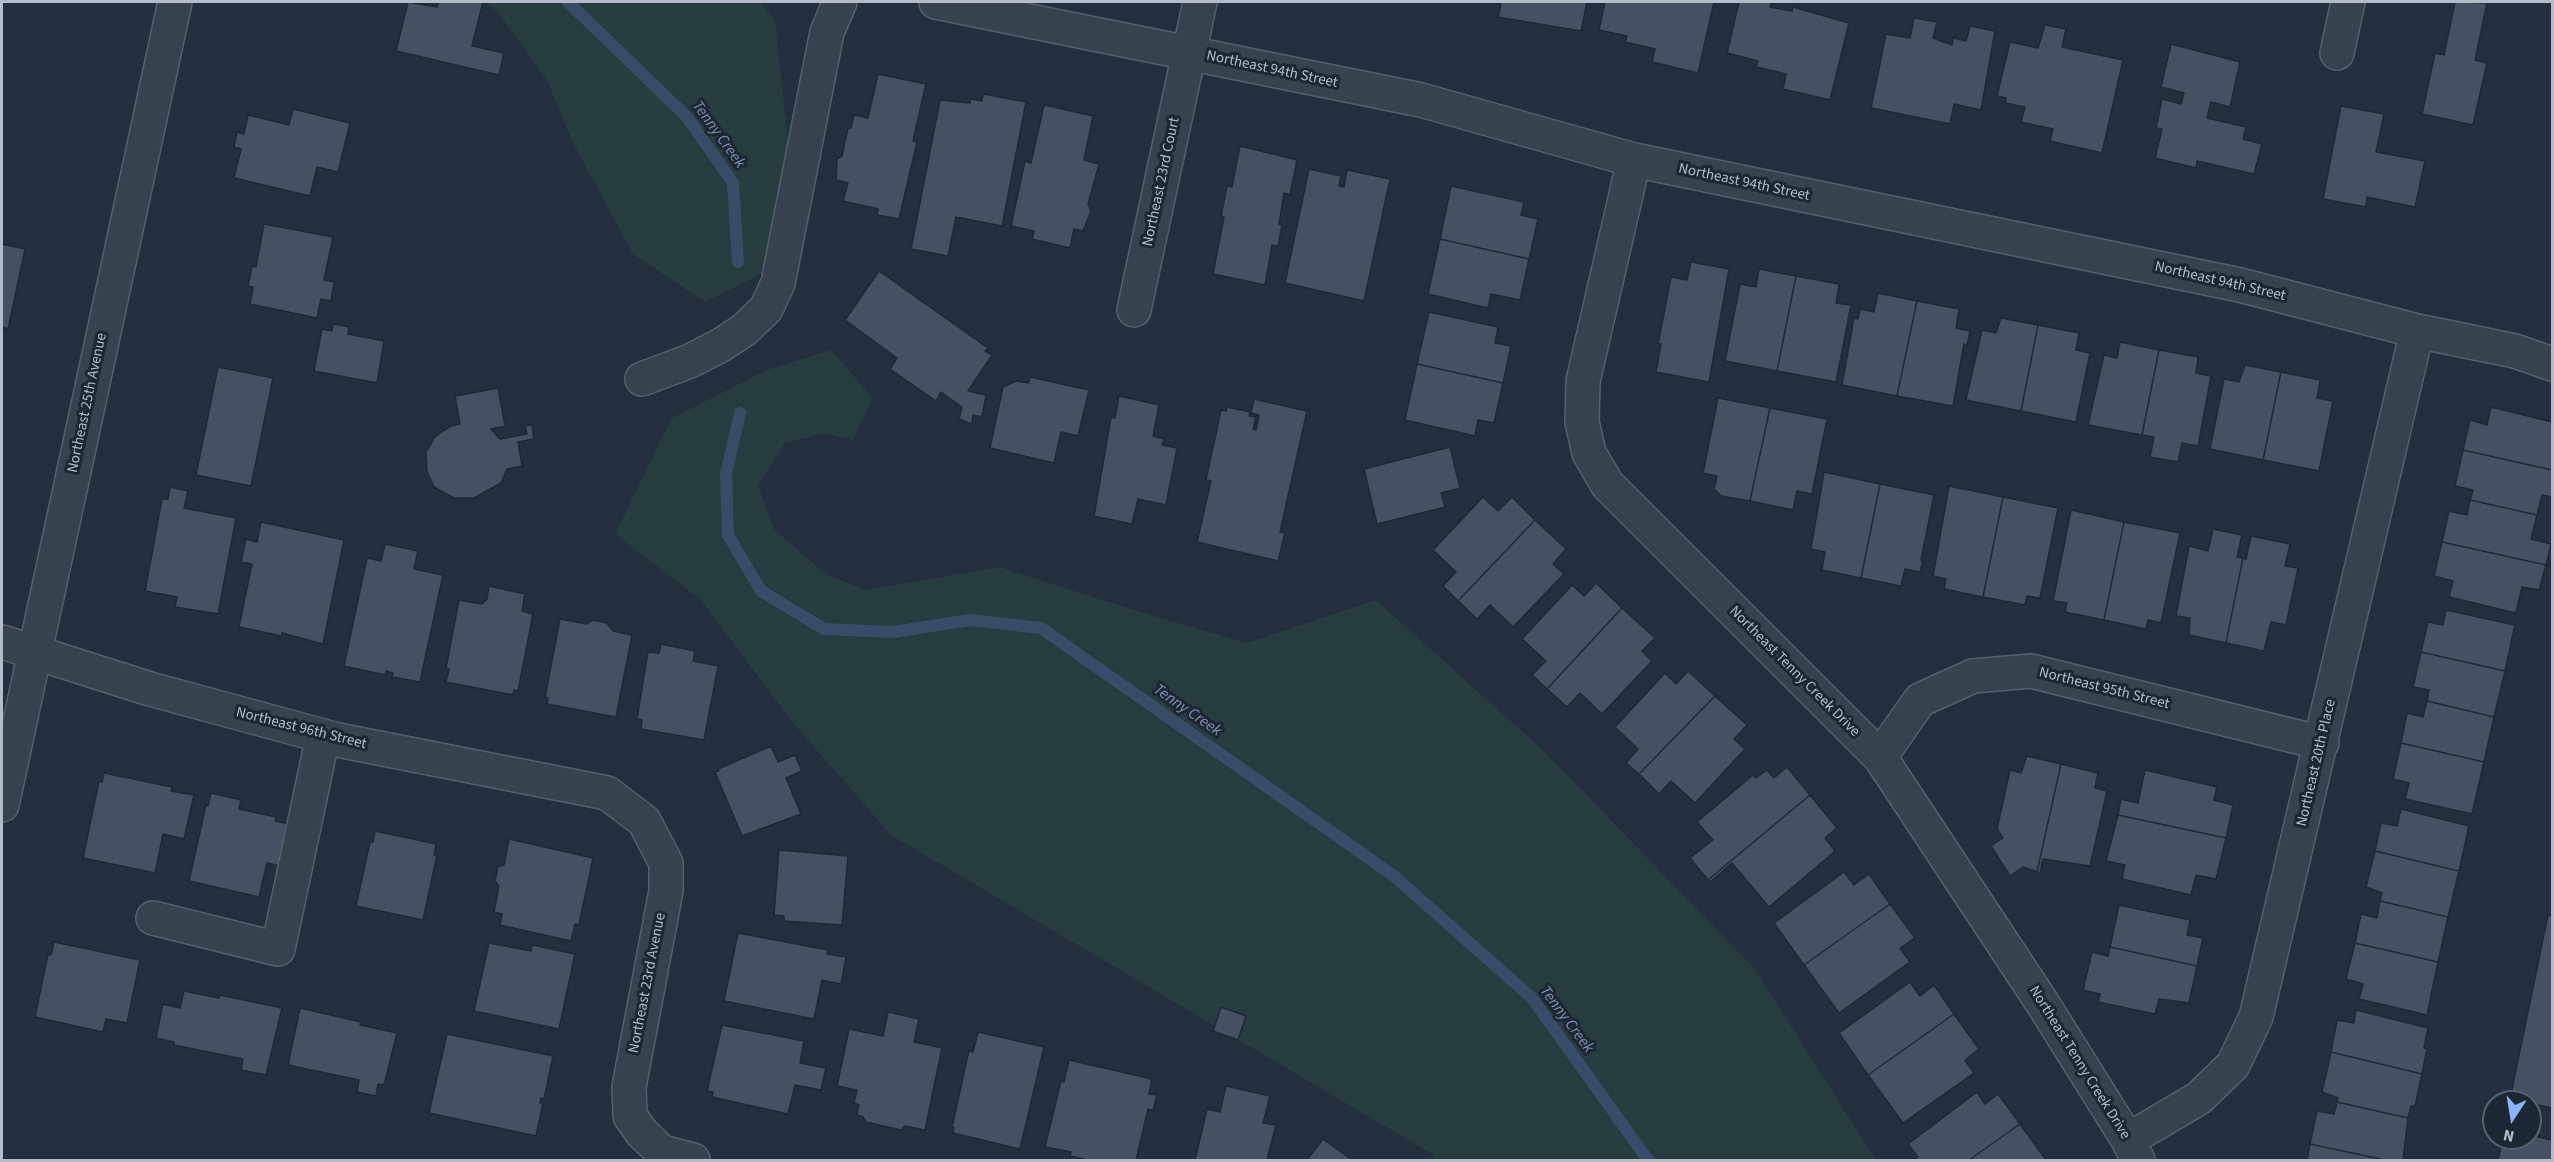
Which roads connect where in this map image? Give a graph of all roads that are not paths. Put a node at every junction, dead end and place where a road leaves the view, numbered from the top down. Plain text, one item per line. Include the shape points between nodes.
1 (175, 2) edge
2 (840, 2) edge
3 (936, 2) edge
4 (1200, 2) edge
5 (2348, 2) edge
6 (1190, 53) junction
7 (2337, 53) dead end
8 (1634, 160) junction
9 (1134, 310) dead end
10 (2417, 331) junction
11 (2553, 364) edge
12 (642, 379) dead end
13 (2, 642) edge
14 (34, 654) junction
15 (323, 736) junction
16 (2322, 743) junction
17 (1880, 757) junction
18 (607, 793) joint
19 (2, 805) edge
20 (153, 918) dead end
21 (2133, 1150) edge
22 (693, 1161) edge

1 - 14 street, Northeast 25th Avenue
2 - 12 street via 827,32 778,283 766,309 721,345
3 - 6 street, Northeast 94th Street
4 - 6 street
5 - 7 street
6 - 8 street, Northeast 94th Street via 1421,100
6 - 9 street, Northeast 23rd Court
8 - 10 street, Northeast 94th Street via 2240,285
8 - 17 street, Northeast Tenny Creek Drive via 1583,381 1582,422 1589,453 1607,484
10 - 11 street, Northeast 94th Street via 2515,351
10 - 16 street, Northeast 20th Place
13 - 14 street, Northeast 96th Street
14 - 15 street, Northeast 96th Street
14 - 19 street, Northeast 25th Avenue
15 - 18 street, Northeast 96th Street
15 - 20 street via 278,949
16 - 17 street, Northeast 95th Street via 2031,671 1972,676 1920,700
16 - 21 street, Northeast 20th Place via 2256,1017 2234,1065
17 - 21 street, Northeast Tenny Creek Drive
18 - 22 street, Northeast 23rd Avenue via 644,820 666,863 666,891 629,1087 630,1116 662,1152

